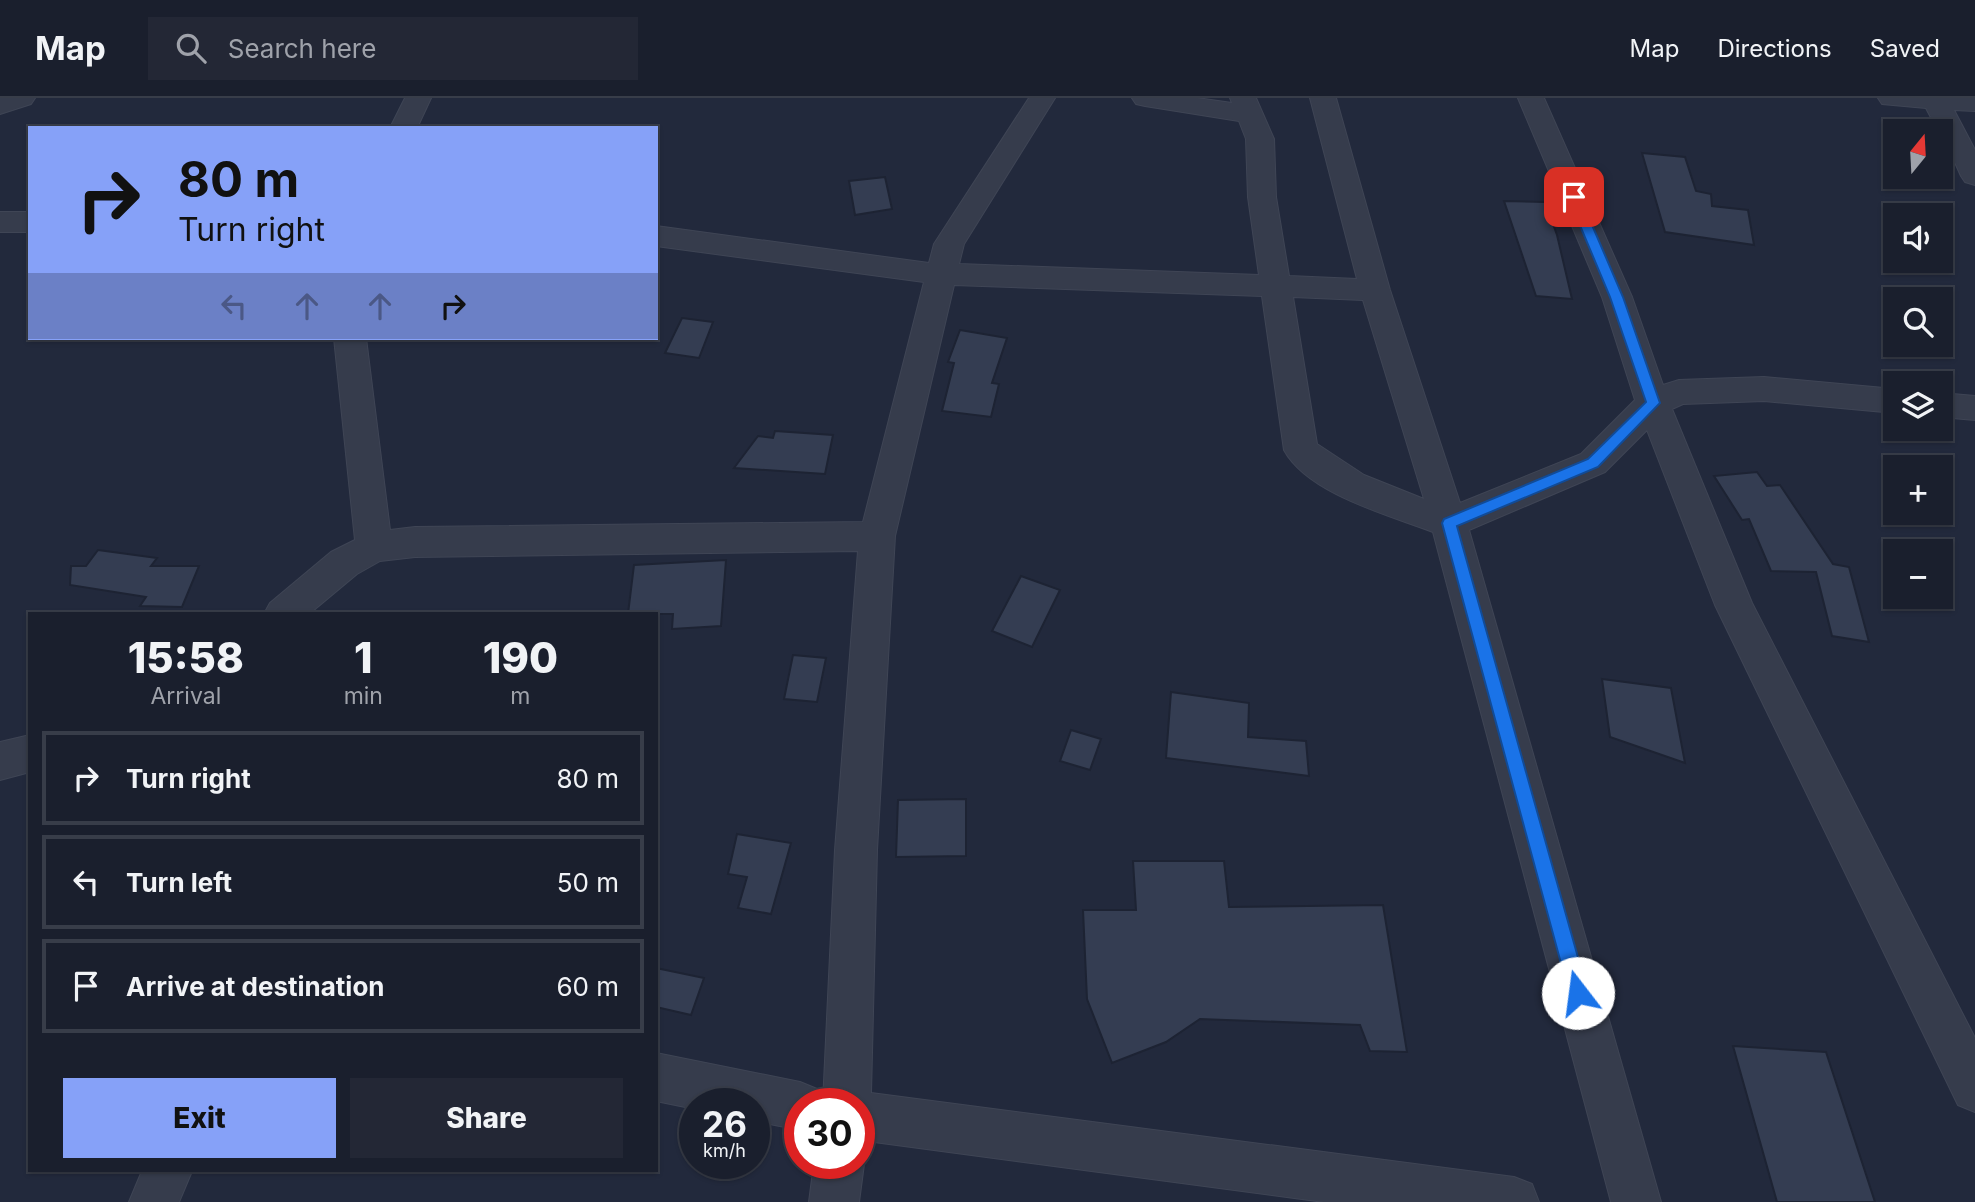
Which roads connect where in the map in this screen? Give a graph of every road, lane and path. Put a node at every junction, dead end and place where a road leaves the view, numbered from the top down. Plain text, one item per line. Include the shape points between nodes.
1 (22, 98) edge
2 (418, 98) edge
3 (1042, 98) edge
4 (1145, 98) edge
5 (1323, 98) edge
6 (1531, 98) edge
7 (1891, 98) edge
8 (1935, 100) edge
9 (1975, 103) edge
10 (0, 106) edge
11 (1246, 106) edge
12 (404, 126) edge
13 (1975, 176) edge
14 (0, 222) edge
15 (28, 222) edge
16 (658, 236) edge
17 (939, 274) junction
18 (1277, 288) junction
19 (1375, 290) junction
20 (351, 340) edge
21 (1883, 400) edge
22 (1653, 403) junction
23 (1953, 406) edge
24 (1975, 408) edge
25 (1449, 523) junction
26 (877, 536) junction
27 (374, 547) junction
28 (293, 610) edge
29 (28, 754) edge
30 (0, 761) edge
31 (658, 1077) edge
32 (847, 1088) edge
33 (1975, 1088) edge
34 (784, 1103) edge
35 (875, 1118) edge
36 (167, 1172) edge
37 (837, 1179) edge
38 (154, 1202) edge
39 (834, 1202) edge
40 (1514, 1202) edge
41 (1636, 1202) edge

1 - 10 street
2 - 12 street
3 - 17 street via 955,232
4 - 11 street
5 - 19 street
6 - 22 street via 1617,297
7 - 8 street
8 - 9 street
8 - 13 street
11 - 18 street via 1260,139 1262,197
14 - 15 street
16 - 17 street
17 - 18 street
17 - 26 street
18 - 19 street
18 - 25 street via 1301,450 1319,468 1348,483
19 - 25 street
20 - 27 street
21 - 22 street via 1714,388 1679,392
22 - 25 street via 1593,463
22 - 33 street via 1734,606
23 - 24 street
25 - 41 street
26 - 27 street via 415,542
26 - 32 street via 856,850
27 - 28 street via 344,563
29 - 30 street
31 - 34 street
35 - 40 street
36 - 38 street
37 - 39 street

